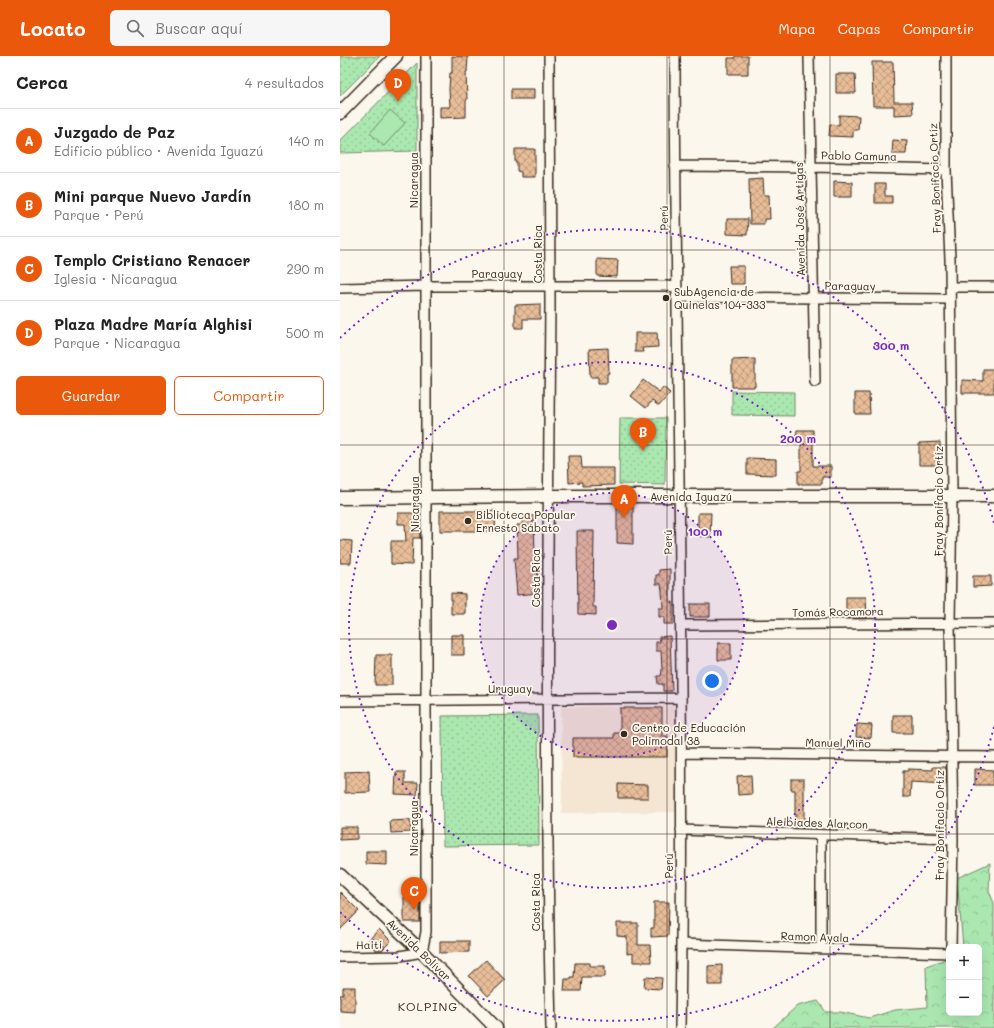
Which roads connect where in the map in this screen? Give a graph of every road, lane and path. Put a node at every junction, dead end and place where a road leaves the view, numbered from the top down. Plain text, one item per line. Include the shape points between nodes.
1 (396, 56) edge
2 (426, 56) edge
3 (549, 56) edge
4 (675, 56) edge
5 (809, 56) edge
6 (946, 56) edge
7 (340, 113) edge
8 (675, 166) junction
9 (811, 167) junction
10 (946, 170) junction
11 (426, 286) junction
12 (550, 286) junction
13 (677, 287) junction
14 (950, 287) junction
15 (994, 287) edge
16 (340, 288) edge
17 (676, 297) junction
18 (814, 298) junction
19 (950, 299) junction
20 (815, 382) dead end
21 (548, 496) junction
22 (952, 496) junction
23 (994, 496) edge
24 (427, 497) junction
25 (679, 497) junction
26 (340, 498) edge
27 (950, 622) junction
28 (994, 623) edge
29 (681, 626) junction
30 (681, 698) junction
31 (426, 700) junction
32 (548, 700) junction
33 (340, 701) edge
34 (682, 753) junction
35 (952, 756) junction
36 (994, 757) edge
37 (681, 830) junction
38 (821, 835) junction
39 (953, 839) junction
40 (340, 875) edge
41 (681, 944) junction
42 (951, 944) edge
43 (821, 949) junction
44 (422, 952) junction
45 (946, 953) edge
46 (340, 957) edge
47 (496, 1028) edge
48 (551, 1028) edge
49 (680, 1028) edge

1 - 7 main road
2 - 11 street, Nicaragua
3 - 12 street, Costa Rica
4 - 8 street, Perú
5 - 9 street, Avenida José Artigas
6 - 10 street, Fray Bonifacio Ortíz
8 - 9 street, Pablo Camuna
8 - 13 street, Perú
9 - 10 street, Pablo Camuna
9 - 18 street, Avenida José Artigas
10 - 14 street, Fray Bonifacio Ortíz
11 - 12 street, Paraguay
11 - 16 street, Paraguay
11 - 24 street, Nicaragua
12 - 13 street, Paraguay
12 - 21 street, Costa Rica
13 - 17 street, Perú
14 - 15 street
14 - 19 street, Fray Bonifacio Ortíz
17 - 18 street, Paraguay
17 - 25 street, Perú
18 - 19 street, Paraguay
18 - 20 street, Avenida José Artigas
19 - 22 street, Fray Bonifacio Ortíz
21 - 24 main road, Avenida Iguazú
21 - 25 main road, Avenida Iguazú
21 - 32 street, Costa Rica
22 - 23 main road, Avenida Iguazú
22 - 25 main road, Avenida Iguazú
22 - 27 street, Fray Bonifacio Ortíz
24 - 26 main road, Avenida Iguazú
24 - 31 street, Nicaragua
25 - 29 street, Perú
27 - 28 street, Tomás Rocamora
27 - 29 street, Tomás Rocamora
27 - 35 street, Fray Bonifacio Ortíz
29 - 30 street, Perú
30 - 32 street, Uruguay
30 - 34 street, Perú
31 - 32 street, Uruguay
31 - 33 street, Uruguay
31 - 44 street, Nicaragua via 426,932
32 - 48 street, Costa Rica via 548,925
34 - 35 street, Manuel Miño
34 - 37 street, Perú
35 - 36 street, Manuel Miño
35 - 39 street, Fray Bonifacio Ortíz
37 - 38 street, Aleibiades Alarcon
37 - 41 street, Perú
38 - 39 street, Aleibiades Alarcon
38 - 43 street
39 - 42 street, Fray Bonifacio Ortíz
40 - 44 main road, Avenida Bolívar
41 - 43 street, Ramon Ayala
41 - 49 street, Perú
43 - 45 street, Ramon Ayala
44 - 46 street, Haití via 400,956
44 - 47 main road, Avenida Bolívar

